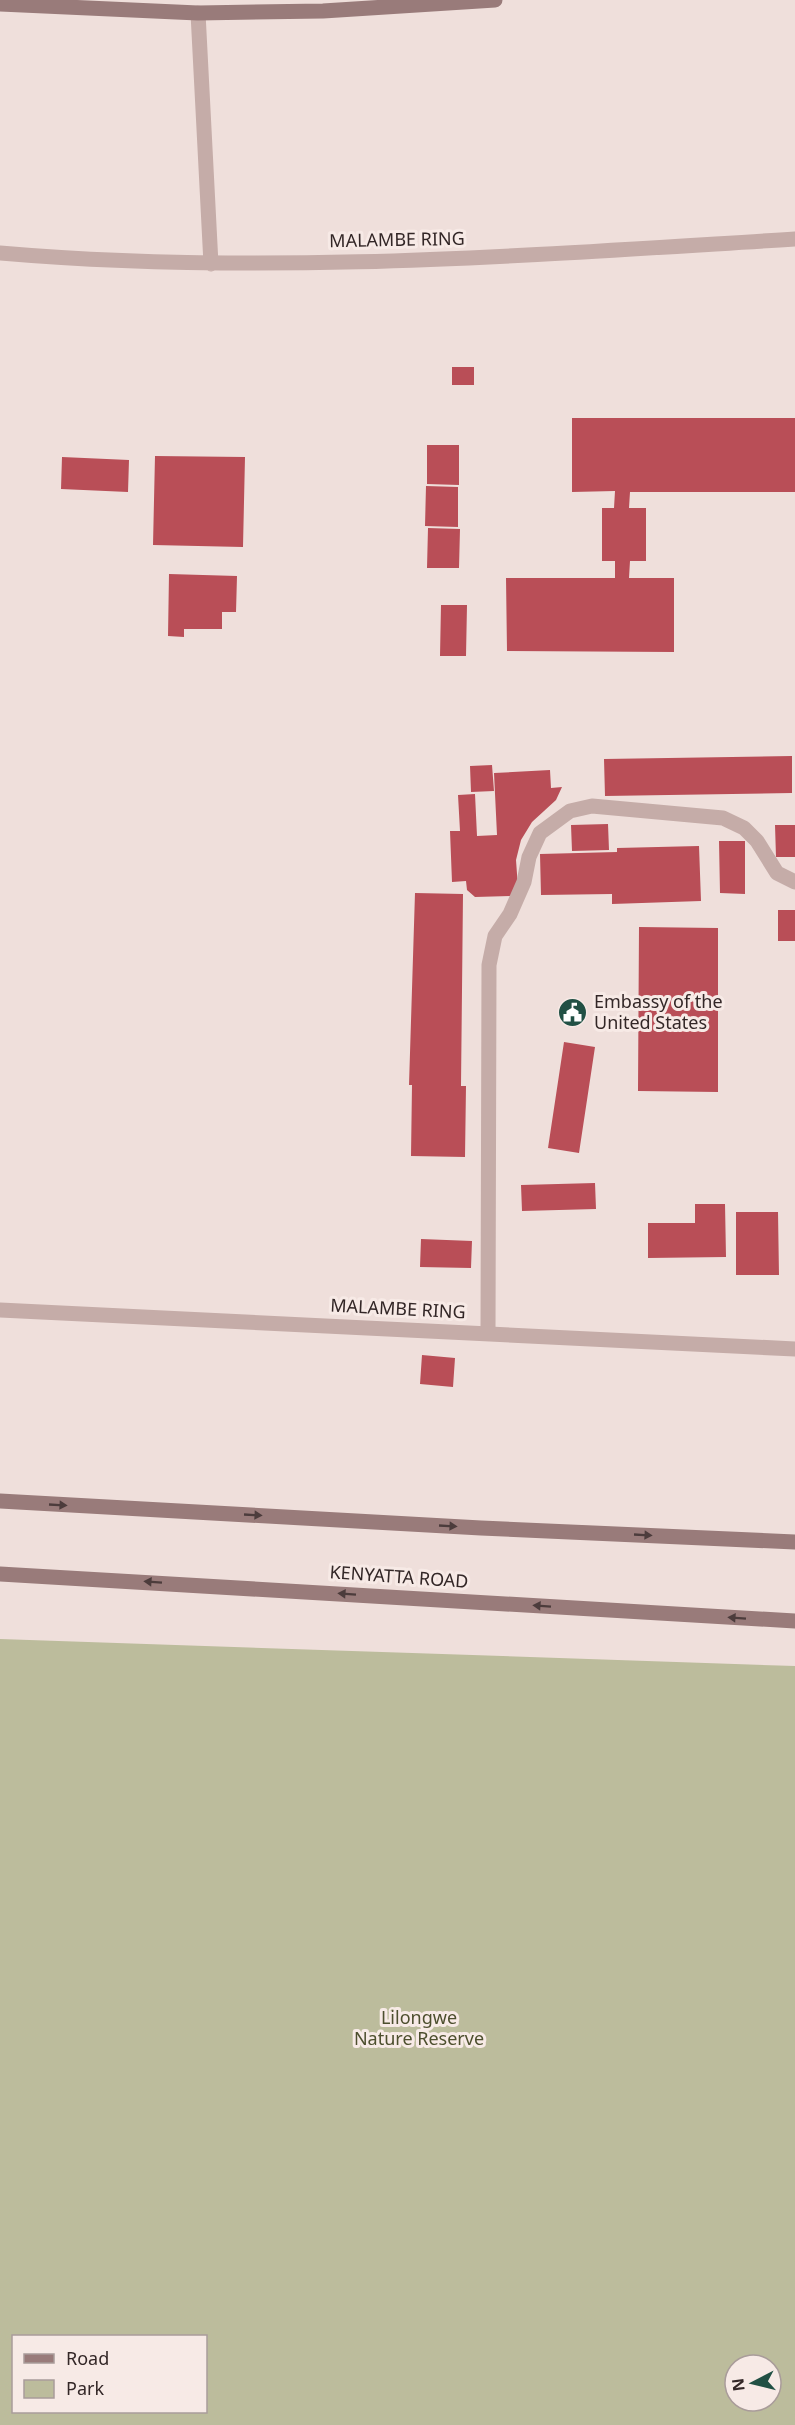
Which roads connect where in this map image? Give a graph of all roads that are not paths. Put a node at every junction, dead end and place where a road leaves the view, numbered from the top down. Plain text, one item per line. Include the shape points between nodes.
1 (495, 0) edge
2 (0, 4) edge
3 (323, 5) edge
4 (198, 13) junction
5 (795, 239) edge
6 (0, 253) edge
7 (210, 264) junction
8 (795, 882) edge
9 (0, 1310) edge
10 (488, 1333) junction
11 (795, 1349) edge
12 (0, 1501) edge
13 (795, 1542) edge
14 (0, 1574) edge
15 (795, 1621) edge

1 - 3 main road
2 - 4 main road
3 - 4 main road
4 - 7 street
5 - 7 street, MALAMBE RING via 477,258
6 - 7 street, MALAMBE RING
8 - 10 street via 777,873 758,841 744,828 723,818 592,806 570,811 540,833 529,857 524,882 495,936 489,965
9 - 10 street, MALAMBE RING
10 - 11 street, MALAMBE RING
12 -> 13 main road
15 -> 14 main road, KENYATTA ROAD

